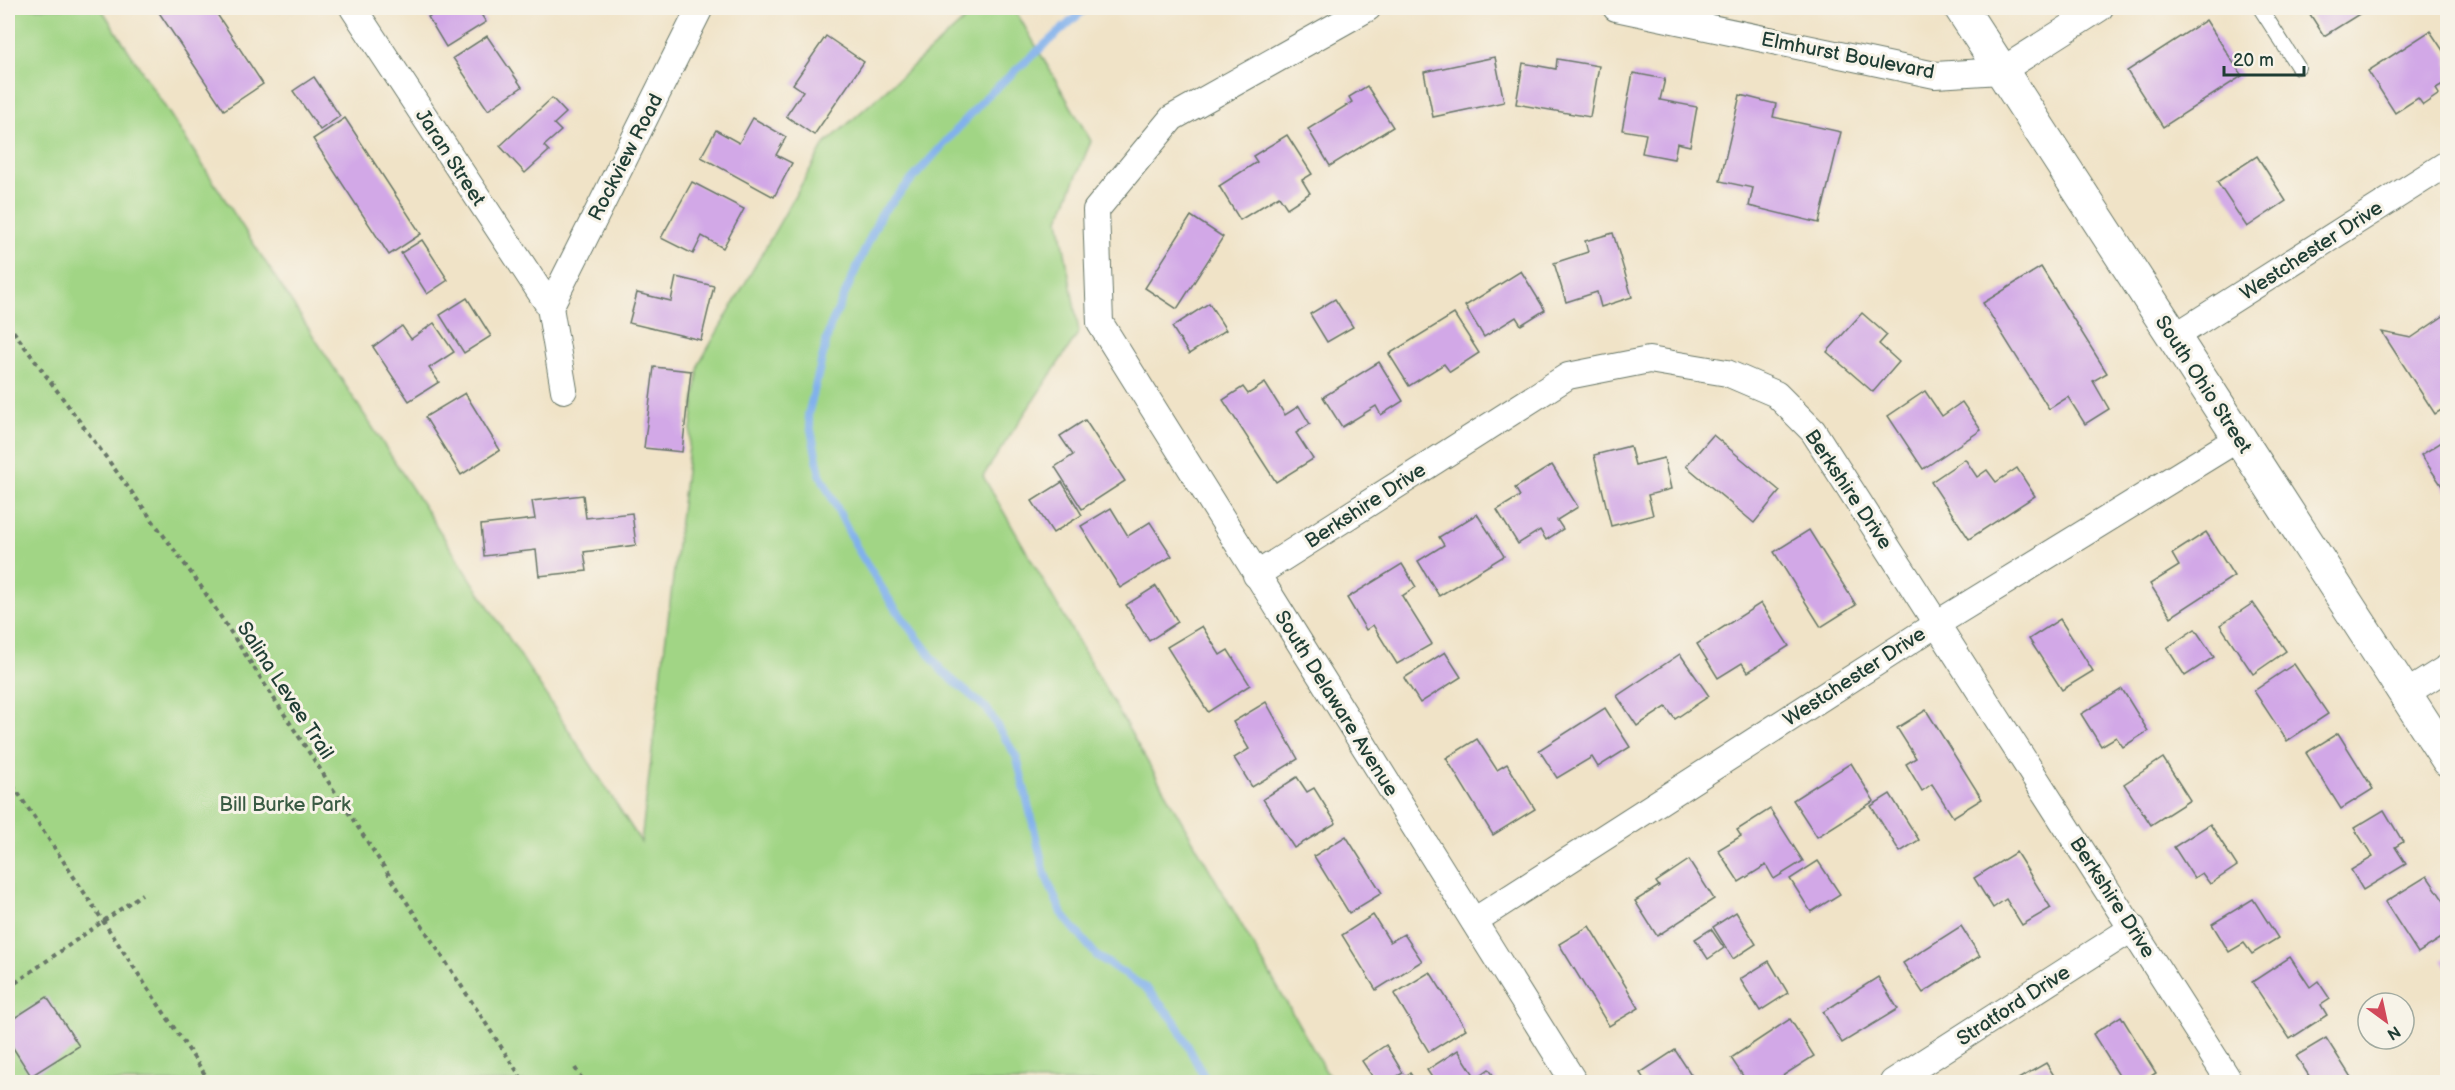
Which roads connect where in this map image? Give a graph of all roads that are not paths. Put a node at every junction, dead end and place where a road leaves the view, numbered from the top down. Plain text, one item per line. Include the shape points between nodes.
1 (353, 8) edge
2 (700, 8) edge
3 (1368, 8) edge
4 (1616, 8) edge
5 (1961, 8) edge
6 (2100, 8) edge
7 (2260, 8) edge
8 (2298, 67) dead end
9 (2001, 71) junction
10 (2448, 163) edge
11 (550, 307) junction
12 (2174, 337) junction
13 (564, 390) dead end
14 (2239, 438) junction
15 (1256, 575) junction
16 (1938, 623) junction
17 (2448, 667) edge
18 (2405, 694) junction
19 (2448, 760) edge
20 (1474, 921) junction
21 (2133, 928) junction
22 (1574, 1083) edge
23 (1893, 1083) edge
24 (2230, 1083) edge

1 - 11 street, Jaran Street
2 - 11 street, Rockview Road
3 - 15 street, South Delaware Avenue via 1172,118 1096,210 1100,323
4 - 9 street, Elmhurst Boulevard via 1935,75
5 - 9 main road, South Ohio Street
6 - 9 street, Elmhurst Boulevard
7 - 8 lane
9 - 12 main road, South Ohio Street
10 - 12 street, Westchester Drive
11 - 13 street
12 - 14 main road, South Ohio Street
14 - 16 street, Westchester Drive
14 - 18 main road, South Ohio Street
15 - 16 street, Berkshire Drive via 1568,376 1649,360 1727,373 1776,394 1813,431
15 - 20 street, South Delaware Avenue
16 - 20 street, Westchester Drive
16 - 21 street, Berkshire Drive
17 - 18 street
18 - 19 main road, South Ohio Street
20 - 22 street, South Delaware Avenue
21 - 23 street, Stratford Drive
21 - 24 street, Berkshire Drive

